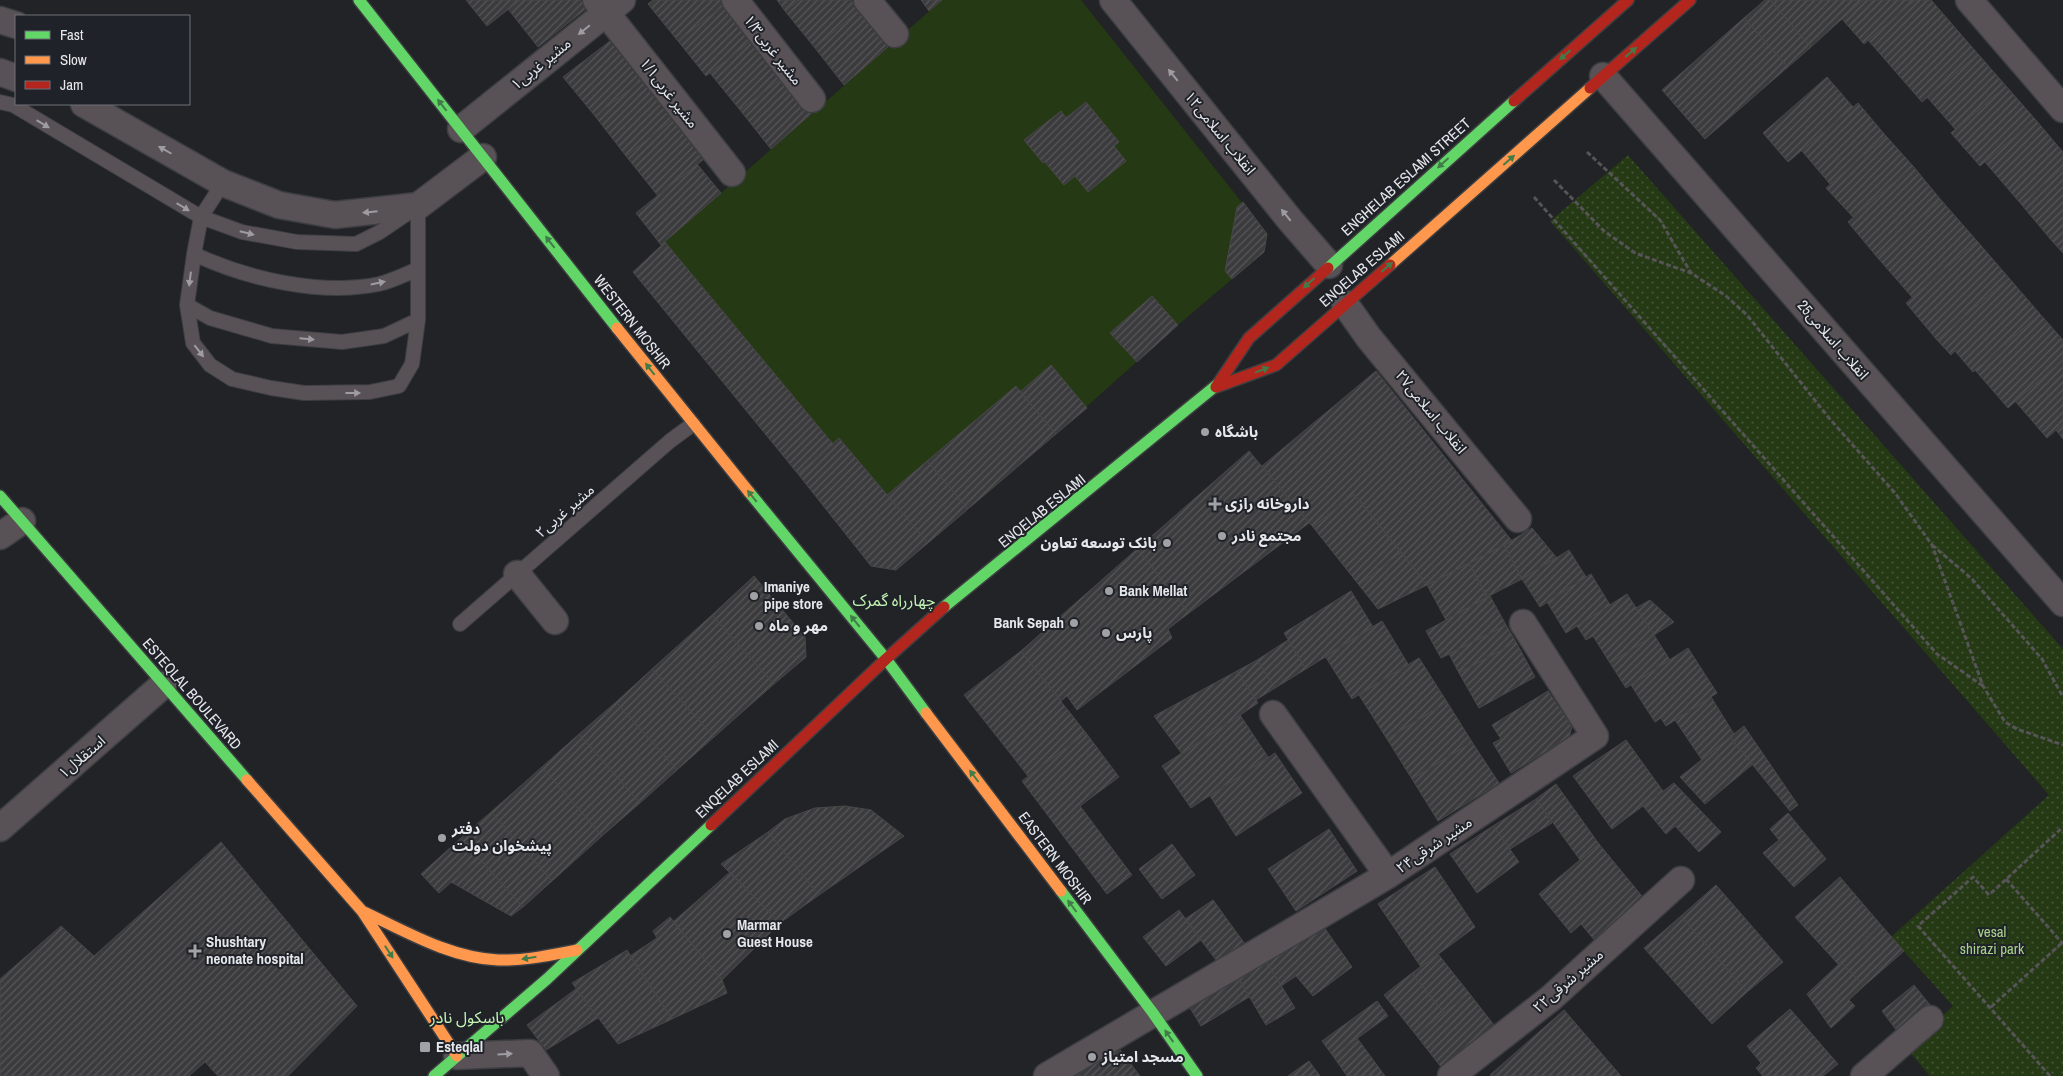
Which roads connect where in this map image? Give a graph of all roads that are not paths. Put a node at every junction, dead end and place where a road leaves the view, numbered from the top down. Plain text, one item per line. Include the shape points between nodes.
1 (359, 0) edge
2 (735, 0) edge
3 (867, 0) edge
4 (1113, 0) edge
5 (1628, 0) edge
6 (1690, 0) edge
7 (1969, 0) edge
8 (608, 4) edge
9 (0, 20) edge
10 (15, 25) edge
11 (894, 34) dead end
12 (0, 72) edge
13 (1603, 76) junction
14 (15, 78) edge
15 (812, 99) dead end
16 (0, 102) edge
17 (86, 105) edge
18 (2063, 109) edge
19 (461, 128) junction
20 (483, 157) junction
21 (732, 172) dead end
22 (223, 183) junction
23 (418, 206) junction
24 (201, 217) junction
25 (194, 254) junction
26 (1328, 265) junction
27 (418, 269) junction
28 (187, 304) junction
29 (1345, 304) junction
30 (418, 320) junction
31 (1216, 387) junction
32 (693, 424) junction
33 (0, 496) edge
34 (1518, 519) dead end
35 (22, 521) junction
36 (0, 536) edge
37 (517, 574) junction
38 (2063, 604) edge
39 (556, 621) dead end
40 (460, 624) dead end
41 (1523, 624) dead end
42 (886, 659) junction
43 (163, 685) junction
44 (1273, 714) dead end
45 (0, 828) edge
46 (1388, 875) junction
47 (1681, 880) dead end
48 (362, 911) junction
49 (577, 950) junction
50 (1153, 1013) junction
51 (1930, 1019) dead end
52 (457, 1056) junction
53 (434, 1076) edge
54 (546, 1076) edge
55 (1047, 1076) edge
56 (1197, 1076) edge
57 (1451, 1076) edge
58 (1864, 1076) edge

19 -> 1 main road, WESTERN MOSHIR
2 - 15 street, ۱/۳مشیر غربی
3 - 11 street
26 -> 4 street, انقلاب اسلامی۱۲
5 -> 26 main road, ENGHELAB ESLAMI STREET
13 -> 6 main road, ENQELAB ESLAMI
7 - 18 street
8 -> 19 street, مشیر غربی۱
8 - 21 street, ۱/۱مشیر غربی
9 - 10 street
12 - 14 street
29 -> 13 main road, ENQELAB ESLAMI
13 - 38 street, 25انقلاب اسلامی
16 -> 24 lane via 13,105
22 -> 17 street
19 - 20 main road, WESTERN MOSHIR
20 - 23 street
32 -> 20 main road, WESTERN MOSHIR
23 -> 22 street via 335,215 279,206
22 - 24 lane
24 -> 23 lane via 242,232 281,240 356,244
23 - 27 lane
24 - 25 lane
25 -> 27 lane via 223,268 272,281 335,288 379,284
25 -> 28 lane
26 -> 31 main road, ENGHELAB ESLAMI STREET via 1250,338
27 - 30 lane
28 -> 30 lane via 210,318 272,336 342,342 384,336
28 -> 30 lane via 192,343 210,366 232,379 304,393 370,392 399,386 412,364
31 -> 29 main road, ENQELAB ESLAMI via 1276,364
29 - 34 street, انقلاب اسلامی۲۷
31 - 42 main road, ENQELAB ESLAMI via 937,613
32 - 37 lane, ۲مشیر غربی
42 -> 32 main road, WESTERN MOSHIR
33 - 35 main road, ESTEQLAL BOULEVARD
35 - 36 street
35 - 43 main road, ESTEQLAL BOULEVARD
37 - 39 street
37 - 40 lane, ۲مشیر غربی
41 - 46 street, مشیر شرقی۲۴ via 1595,736
42 - 49 main road, ENQELAB ESLAMI
50 -> 42 main road, EASTERN MOSHIR
43 - 45 street, استقلال۱
43 - 48 main road, ESTEQLAL BOULEVARD
44 - 46 street
46 - 50 street, مشیر شرقی۲۴
47 - 57 street, مشیر شرقی۲۲ via 1551,998
49 -> 48 main road via 516,960 483,958 445,949
48 -> 52 main road, ESTEQLAL BOULEVARD
49 - 52 main road, ENQELAB ESLAMI
50 - 55 street, مشیر شرقی۲۴
56 -> 50 main road, EASTERN MOSHIR
51 - 58 street
52 - 53 main road, ENQELAB ESLAMI
52 -> 54 street via 530,1052

